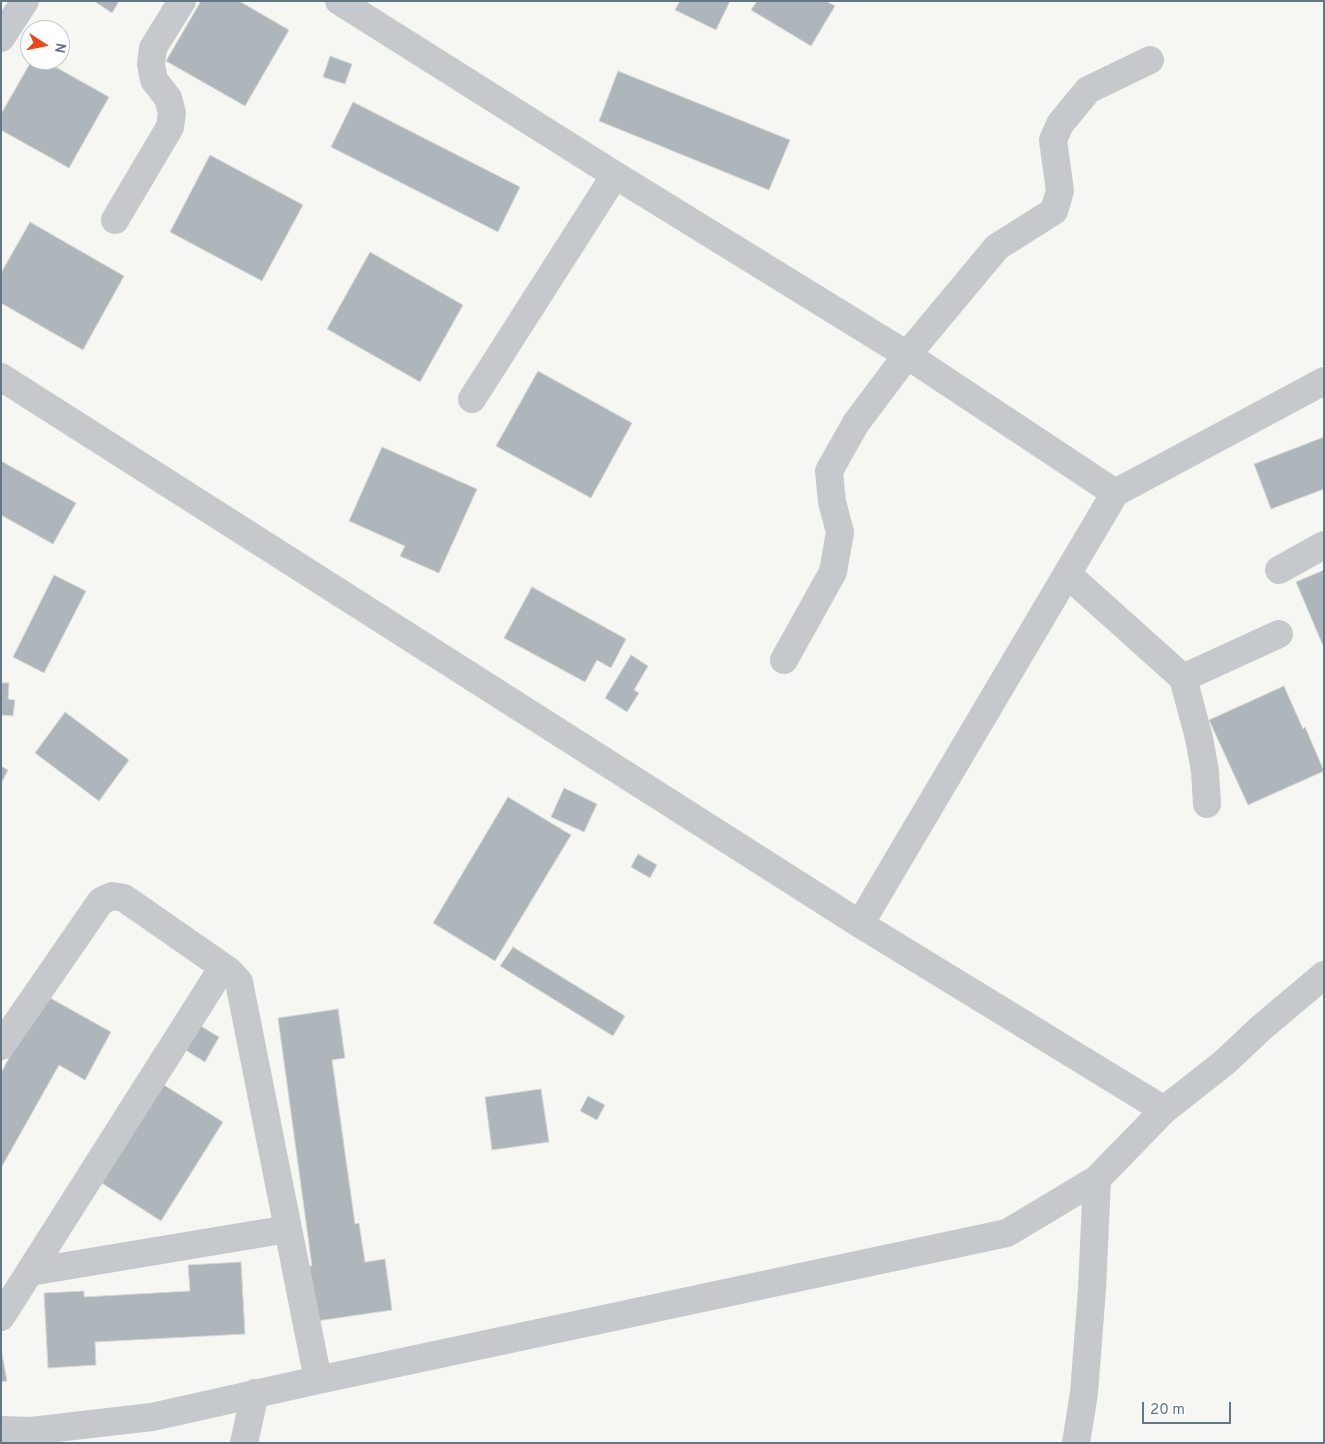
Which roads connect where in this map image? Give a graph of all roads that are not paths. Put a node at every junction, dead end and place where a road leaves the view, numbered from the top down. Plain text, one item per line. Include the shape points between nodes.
1 (25, 1) edge
2 (182, 1) edge
3 (339, 1) edge
4 (1, 38) edge
5 (1150, 60) dead end
6 (615, 175) junction
7 (115, 220) dead end
8 (907, 355) junction
9 (1, 377) edge
10 (1324, 380) edge
11 (472, 399) dead end
12 (1116, 494) junction
13 (1324, 545) edge
14 (1279, 570) dead end
15 (1067, 574) junction
16 (1279, 634) dead end
17 (784, 660) dead end
18 (1183, 678) junction
19 (1207, 804) dead end
20 (860, 924) junction
21 (223, 967) junction
22 (1324, 975) edge
23 (1, 1046) edge
24 (1164, 1110) junction
25 (1097, 1179) junction
26 (288, 1229) junction
27 (30, 1272) junction
28 (1, 1317) edge
29 (318, 1380) junction
30 (255, 1393) junction
31 (1, 1430) edge
32 (244, 1443) edge
33 (1076, 1443) edge

1 - 4 street
2 - 7 street via 153,48 151,64 154,80 168,98 172,113 170,127
3 - 6 street
5 - 8 street via 1088,90 1060,124 1052,140 1060,191 1054,210 997,247
6 - 8 street
6 - 11 street
8 - 12 street
8 - 17 street via 856,422 829,471 832,502 840,532 833,572
9 - 20 street
10 - 12 street
12 - 15 street
13 - 14 street
15 - 18 street
15 - 20 street
16 - 18 street
18 - 19 street via 1199,738
20 - 24 street
21 - 23 street via 124,898 112,896 102,901
21 - 26 street via 239,982
21 - 27 street
22 - 24 street via 1226,1062
24 - 25 street
25 - 29 street via 1007,1233
25 - 33 street via 1085,1383
26 - 27 street
26 - 29 street
27 - 28 street
29 - 30 street
30 - 31 street via 152,1417 32,1431
30 - 32 street

